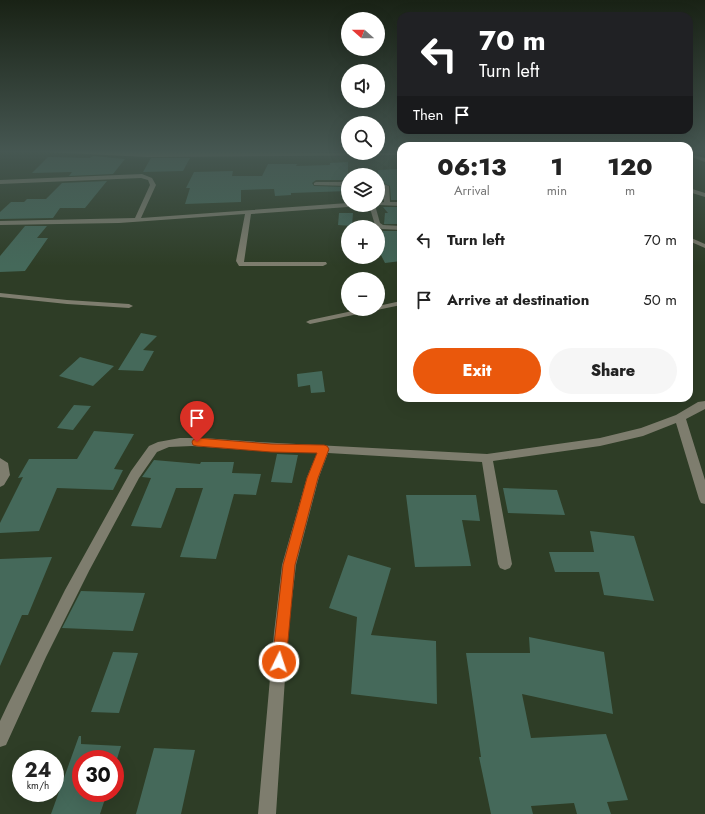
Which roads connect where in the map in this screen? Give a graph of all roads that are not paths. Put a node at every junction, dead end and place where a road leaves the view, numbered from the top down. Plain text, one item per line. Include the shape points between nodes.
1 (151, 190) edge
2 (386, 190) edge
3 (693, 191) edge
4 (705, 195) edge
5 (388, 204) joint
6 (397, 204) edge
7 (341, 205) edge
8 (248, 212) junction
9 (374, 212) edge
10 (137, 220) junction
11 (0, 223) edge
12 (397, 228) edge
13 (693, 241) edge
14 (705, 246) edge
15 (324, 264) dead end
16 (0, 294) edge
17 (397, 304) edge
18 (129, 306) dead end
19 (385, 306) edge
20 (341, 316) edge
21 (310, 322) dead end
22 (705, 405) edge
23 (680, 418) junction
24 (324, 449) junction
25 (487, 458) junction
26 (0, 462) edge
27 (0, 482) edge
28 (705, 500) edge
29 (505, 564) dead end
30 (0, 739) edge
31 (267, 814) edge

1 - 10 street
2 - 5 street
3 - 4 street
5 - 6 street
7 - 8 street
8 - 10 street
8 - 15 street via 240,261 242,264
9 - 12 street via 377,224
10 - 11 street
13 - 14 street
16 - 18 street
17 - 19 street
20 - 21 street
22 - 23 street
23 - 25 street via 643,432 600,442
23 - 28 street
24 - 25 street
24 - 30 street via 182,441 156,446 142,461 87,560 57,617
24 - 31 street via 313,478 289,565
25 - 29 street
26 - 27 street via 4,466 4,475

